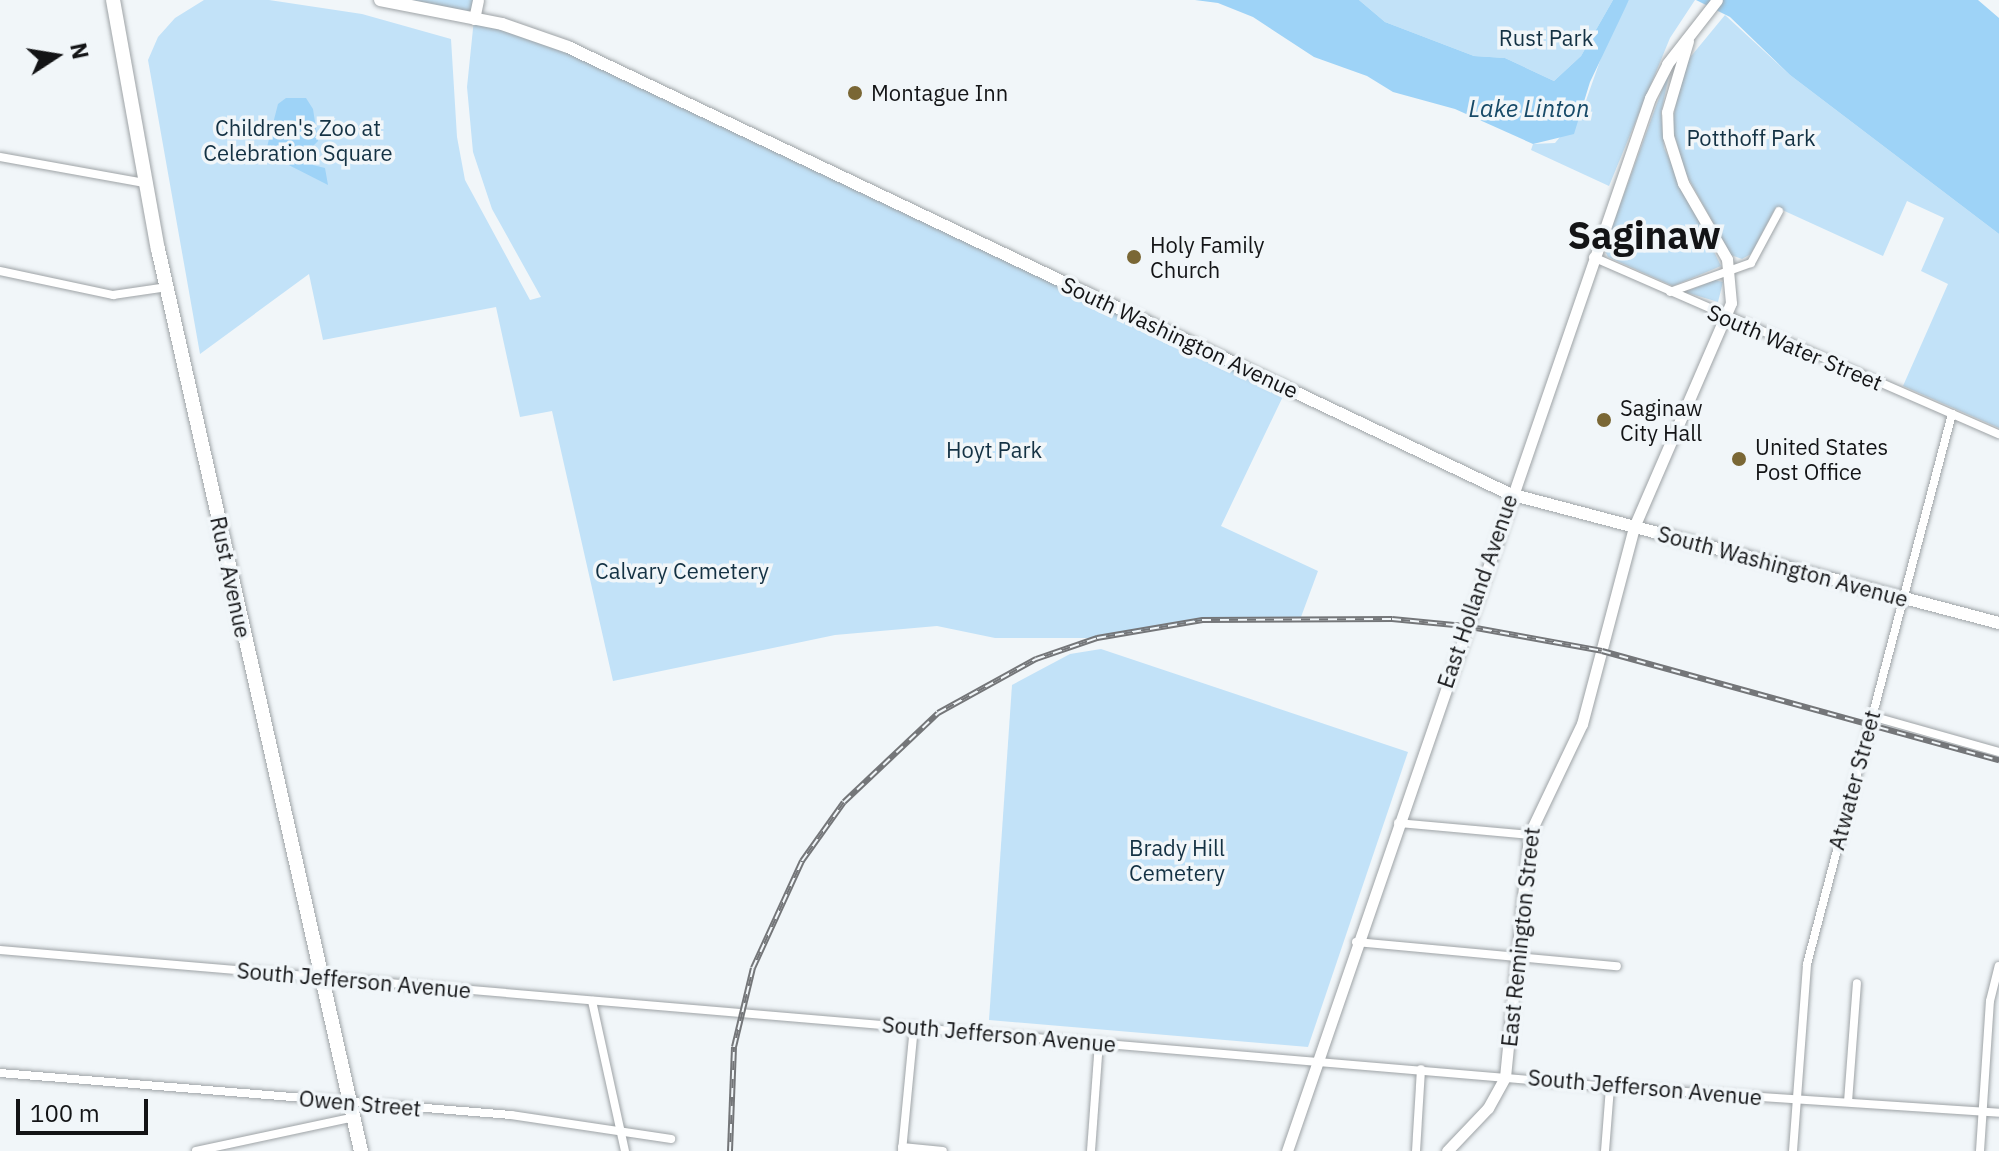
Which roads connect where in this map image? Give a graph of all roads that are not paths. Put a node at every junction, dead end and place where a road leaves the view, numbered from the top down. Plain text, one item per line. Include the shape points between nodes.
1 (113, 0) edge
2 (380, 0) edge
3 (478, 0) edge
4 (1717, 0) edge
5 (474, 19) junction
6 (1688, 40) junction
7 (0, 157) edge
8 (145, 183) junction
9 (1779, 211) dead end
10 (1592, 256) junction
11 (0, 271) edge
12 (1730, 272) junction
13 (167, 287) junction
14 (1669, 292) junction
15 (1727, 318) junction
16 (1952, 414) junction
17 (1999, 434) edge
18 (1510, 494) junction
19 (1634, 527) junction
20 (1902, 598) junction
21 (1999, 623) edge
22 (1871, 716) junction
23 (1999, 752) edge
24 (1397, 823) junction
25 (1529, 835) junction
26 (1356, 942) junction
27 (0, 950) edge
28 (1517, 956) junction
29 (1617, 966) dead end
30 (1999, 966) edge
31 (321, 977) junction
32 (1857, 983) dead end
33 (592, 1001) junction
34 (914, 1027) junction
35 (1099, 1042) junction
36 (1317, 1061) junction
37 (1421, 1069) junction
38 (0, 1073) edge
39 (1505, 1077) junction
40 (1610, 1087) junction
41 (1798, 1099) junction
42 (1848, 1102) junction
43 (352, 1110) junction
44 (1982, 1112) junction
45 (1999, 1113) edge
46 (621, 1136) junction
47 (671, 1139) dead end
48 (902, 1149) edge
49 (196, 1151) edge
50 (361, 1151) edge
51 (625, 1151) edge
52 (943, 1151) edge
53 (1091, 1151) edge
54 (1287, 1151) edge
55 (1416, 1151) edge
56 (1447, 1151) edge
57 (1605, 1151) edge
58 (1793, 1151) edge
59 (1980, 1151) edge

1 - 8 highway, Rust Avenue
2 - 5 main road, South Washington Avenue
3 - 5 main road
4 - 6 main road, East Holland Avenue
5 - 18 main road, South Washington Avenue via 568,47
6 - 10 main road, East Holland Avenue via 1667,64 1650,98
6 - 12 main road, East Remington Street via 1667,112 1668,136 1683,183 1721,244
7 - 8 street
8 - 13 highway, Rust Avenue
9 - 12 street via 1755,260
10 - 14 street, South Water Street
10 - 18 main road, East Holland Avenue
11 - 13 street via 113,295
12 - 14 street
12 - 15 main road, East Remington Street
13 - 31 highway, Rust Avenue
14 - 15 street, South Water Street
15 - 16 street, South Water Street
15 - 19 main road, East Remington Street
16 - 17 street, South Water Street
16 - 20 street, Atwater Street
18 - 19 main road, South Washington Avenue
18 - 24 main road, East Holland Avenue
19 - 20 main road, South Washington Avenue
19 - 25 main road, East Remington Street via 1582,724
20 - 21 main road, South Washington Avenue
20 - 22 street, Atwater Street
22 - 23 street
22 - 41 street, Atwater Street via 1801,991
24 - 25 street
24 - 26 main road, East Holland Avenue
25 - 28 main road, East Remington Street
26 - 28 street
26 - 36 main road, East Holland Avenue
27 - 31 street, South Jefferson Avenue
28 - 29 street
28 - 39 main road, East Remington Street
30 - 44 street via 1990,1001
31 - 33 street, South Jefferson Avenue
31 - 43 highway, Rust Avenue
32 - 42 street
33 - 34 street, South Jefferson Avenue
33 - 46 street
34 - 35 street, South Jefferson Avenue
34 - 48 street
35 - 36 street, South Jefferson Avenue
35 - 53 street
36 - 37 street, South Jefferson Avenue
36 - 54 main road, East Holland Avenue
37 - 39 street, South Jefferson Avenue
37 - 55 street
38 - 43 street, Owen Street
39 - 40 street, South Jefferson Avenue
39 - 56 main road, East Remington Street via 1488,1108
40 - 41 street, South Jefferson Avenue
40 - 57 street
41 - 42 street, South Jefferson Avenue
41 - 58 street, Atwater Street
42 - 44 street, South Jefferson Avenue
43 - 46 street, Owen Street via 546,1119
43 - 49 street
43 - 50 highway, Rust Avenue
44 - 45 street, South Jefferson Avenue
44 - 59 street
46 - 47 street, Owen Street
46 - 51 street
48 - 52 street

